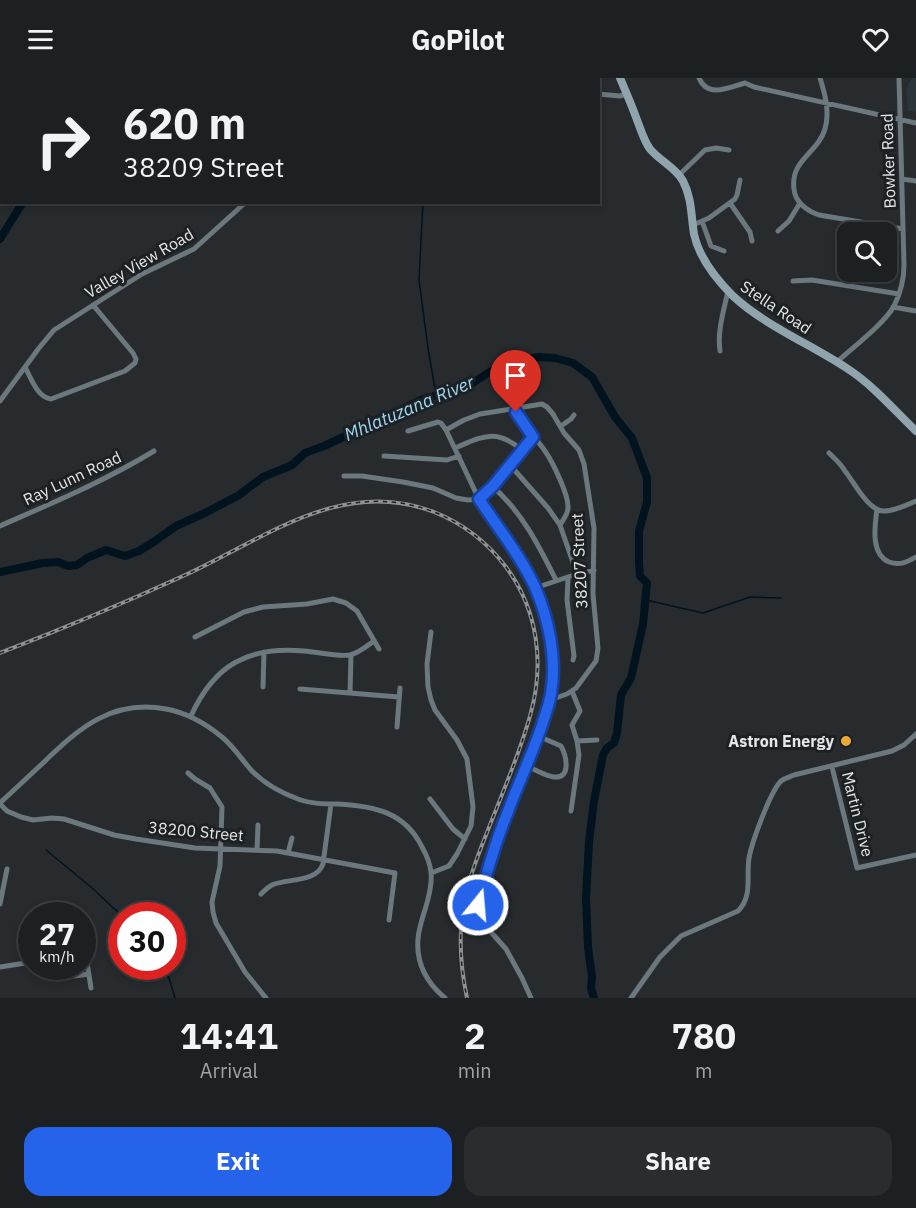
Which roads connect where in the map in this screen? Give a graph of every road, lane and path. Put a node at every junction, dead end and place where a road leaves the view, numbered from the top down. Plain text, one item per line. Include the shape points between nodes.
1 (620, 78) edge
2 (699, 78) edge
3 (820, 78) edge
4 (899, 78) edge
5 (744, 80) edge
6 (600, 94) edge
7 (627, 94) junction
8 (826, 104) junction
9 (900, 120) junction
10 (916, 123) edge
11 (729, 150) dead end
12 (679, 175) junction
13 (902, 179) junction
14 (740, 180) dead end
15 (916, 181) edge
16 (800, 202) junction
17 (730, 203) junction
18 (244, 204) edge
19 (702, 221) junction
20 (693, 225) junction
21 (903, 229) junction
22 (778, 231) dead end
23 (753, 241) dead end
24 (724, 251) dead end
25 (793, 281) dead end
26 (728, 291) junction
27 (899, 294) junction
28 (93, 305) junction
29 (893, 307) junction
30 (916, 311) edge
31 (720, 351) dead end
32 (837, 362) junction
33 (25, 367) junction
34 (0, 402) edge
35 (515, 408) junction
36 (574, 415) dead end
37 (561, 426) junction
38 (446, 430) junction
39 (408, 431) dead end
40 (916, 431) edge
41 (533, 437) junction
42 (455, 448) junction
43 (522, 450) junction
44 (154, 451) dead end
45 (829, 453) dead end
46 (384, 456) dead end
47 (459, 456) junction
48 (510, 465) junction
49 (344, 476) dead end
50 (493, 486) junction
51 (479, 499) junction
52 (916, 501) edge
53 (877, 509) junction
54 (560, 525) junction
55 (0, 526) edge
56 (916, 557) edge
57 (594, 570) junction
58 (577, 574) junction
59 (567, 577) junction
60 (556, 580) junction
61 (535, 588) junction
62 (431, 632) dead end
63 (195, 637) dead end
64 (374, 641) junction
65 (379, 650) dead end
66 (264, 652) junction
67 (351, 655) junction
68 (573, 660) dead end
69 (263, 687) dead end
70 (300, 688) dead end
71 (400, 688) dead end
72 (572, 691) junction
73 (350, 693) junction
74 (399, 697) junction
75 (550, 700) junction
76 (191, 716) junction
77 (396, 727) dead end
78 (916, 734) edge
79 (538, 736) junction
80 (597, 740) dead end
81 (577, 741) junction
82 (526, 766) junction
83 (832, 767) junction
84 (188, 773) dead end
85 (430, 799) dead end
86 (0, 804) edge
87 (332, 804) junction
88 (571, 811) dead end
89 (258, 825) dead end
90 (292, 837) dead end
91 (465, 839) junction
92 (221, 849) junction
93 (257, 850) junction
94 (288, 853) junction
95 (916, 855) edge
96 (323, 860) junction
97 (7, 869) dead end
98 (431, 873) junction
99 (261, 894) dead end
100 (0, 904) edge
101 (389, 920) dead end
102 (18, 964) edge
103 (0, 967) edge
104 (90, 980) edge
105 (91, 988) dead end
106 (266, 998) edge
107 (445, 998) edge
108 (531, 998) edge
109 (631, 998) edge

1 - 7 main road, Stella Road
2 - 5 street via 704,87 715,91
3 - 8 street
4 - 9 street, Bowker Road
5 - 8 street via 754,87
6 - 7 street
7 - 12 main road, Stella Road via 649,148
8 - 9 street
8 - 16 street via 823,135 794,174 794,194
9 - 10 street
9 - 13 street, Bowker Road
11 - 12 street via 705,150
12 - 20 main road, Stella Road via 688,193
13 - 15 street
13 - 21 street, Bowker Road
14 - 17 street via 736,197
16 - 21 street via 819,215
16 - 22 street
17 - 19 street
17 - 23 street
18 - 28 street, Valley View Road via 195,249 142,274
19 - 20 street
19 - 24 street via 711,246
20 - 26 main road, Stella Road via 702,256
21 - 27 street, Bowker Road via 904,271
25 - 27 street via 812,280
26 - 31 street
26 - 32 main road, Stella Road via 756,314
27 - 29 street, Bowker Road
28 - 33 street, Valley View Road via 54,330
28 - 33 street via 133,353 135,363 51,399 41,396
29 - 30 street
29 - 32 street, Bowker Road
32 - 40 main road, Stella Road via 870,386
33 - 34 street, Valley View Road
35 - 37 street, 38207 Street via 544,405
35 - 38 street, 38207 Street via 471,417
35 - 41 street
36 - 37 street
37 - 57 street, 38207 Street via 584,464 594,528
38 - 39 street via 438,422
38 - 42 street
41 - 43 street
41 - 54 street via 553,464 567,499 567,512
42 - 43 street via 490,436 508,439
42 - 47 street
43 - 48 street
44 - 55 street, Ray Lunn Road
45 - 53 street
46 - 47 street via 447,460
47 - 51 street
48 - 50 street
48 - 54 street
49 - 51 street via 394,480 461,499
50 - 51 street
50 - 60 street via 524,522
51 - 61 street
52 - 53 street via 899,508
53 - 56 street via 874,536 879,555 900,564
54 - 58 street
57 - 58 street
57 - 72 street, 38207 Street via 597,658
58 - 59 street
59 - 60 street
59 - 68 street
60 - 61 street
61 - 75 street via 552,651
62 - 91 street via 427,676 431,700 469,764 473,818
63 - 64 street via 263,606 333,600 357,611
64 - 65 street
64 - 67 street
66 - 67 street
66 - 69 street
66 - 76 street via 237,661 220,673 202,694
67 - 73 street
70 - 73 street
71 - 74 street
72 - 75 street, 38207 Street
72 - 81 street via 580,711 572,725
73 - 74 street
74 - 77 street
75 - 79 street
76 - 86 street via 149,707 125,709 99,718 61,746
76 - 87 street via 225,740 268,785 302,801
78 - 83 street via 896,750
79 - 82 street
79 - 82 street via 561,746 567,762 564,772 554,777
80 - 81 street
81 - 88 street via 579,755
82 - 108 street via 502,825 478,911 482,922 506,949
83 - 95 street, Martin Drive via 857,868
83 - 109 street via 789,777 778,785 750,852 744,904 738,911 681,936 660,957
84 - 92 street via 210,788 222,807
85 - 91 street
86 - 92 street, 38200 Street via 27,819 64,819 114,835
87 - 96 street
87 - 98 street via 377,808 400,820 417,837
89 - 93 street
90 - 94 street
91 - 98 street via 448,866
92 - 93 street, 38200 Street
92 - 106 street via 213,912 245,972
93 - 94 street, 38200 Street
94 - 96 street, 38200 Street
96 - 99 street via 312,876 275,884
96 - 101 street, 38200 Street via 395,873
97 - 100 street
98 - 107 street via 418,938 419,958 431,985
102 - 103 street
104 - 105 street

